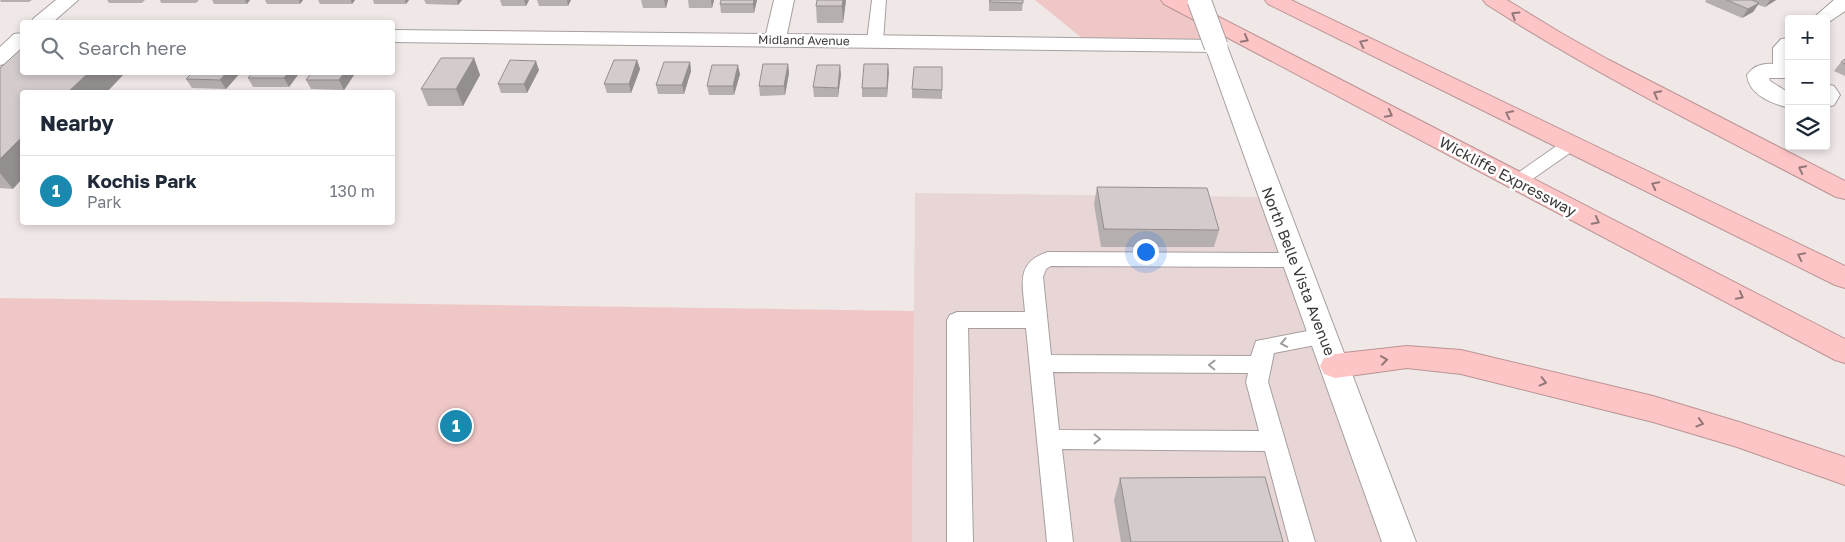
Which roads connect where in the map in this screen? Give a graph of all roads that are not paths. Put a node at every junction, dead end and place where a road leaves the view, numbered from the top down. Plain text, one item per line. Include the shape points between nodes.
1 (68, 0) edge
2 (784, 0) edge
3 (879, 0) edge
4 (1171, 0) edge
5 (1199, 0) edge
6 (1274, 0) edge
7 (1493, 0) edge
8 (1845, 2) edge
9 (1827, 15) edge
10 (43, 20) edge
11 (0, 33) edge
12 (20, 33) edge
13 (395, 36) edge
14 (20, 40) edge
15 (775, 40) junction
16 (875, 41) junction
17 (1216, 46) junction
18 (0, 58) edge
19 (1785, 71) edge
20 (1785, 99) edge
21 (1571, 144) junction
22 (1518, 181) junction
23 (1845, 191) edge
24 (1294, 260) junction
25 (1845, 278) edge
26 (1036, 320) junction
27 (1323, 336) junction
28 (1845, 352) edge
29 (1040, 363) junction
30 (1260, 365) junction
31 (1335, 366) junction
32 (1049, 438) junction
33 (1274, 441) junction
34 (1845, 471) edge
35 (960, 542) edge
36 (1060, 542) edge
37 (1302, 542) edge
38 (1399, 542) edge

1 - 10 street
2 - 15 street
3 - 16 lane
4 -> 22 highway, Wickliffe Expressway
5 - 17 street, North Belle Vista Avenue, bridge
21 -> 6 highway
23 -> 7 highway via 1601,65
8 - 9 street
11 - 12 street
13 - 15 street, Midland Avenue
14 - 18 street
15 - 16 street, Midland Avenue
16 - 17 street, Midland Avenue
17 - 24 street, North Belle Vista Avenue
19 - 20 street via 1767,70 1758,75 1759,84
21 - 22 lane
25 -> 21 highway
22 -> 28 highway, Wickliffe Expressway
24 - 26 lane via 1048,259 1036,265 1033,277
24 - 27 street, North Belle Vista Avenue
26 - 29 lane
26 - 35 lane via 956,320
27 -> 30 lane via 1264,347
27 - 31 street, North Belle Vista Avenue
30 -> 29 lane
29 - 32 lane
30 - 33 lane via 1257,382
31 -> 34 highway via 1407,356 1461,362 1653,409
31 - 38 street, North Belle Vista Avenue
32 -> 33 lane
32 - 36 lane
33 - 37 lane

